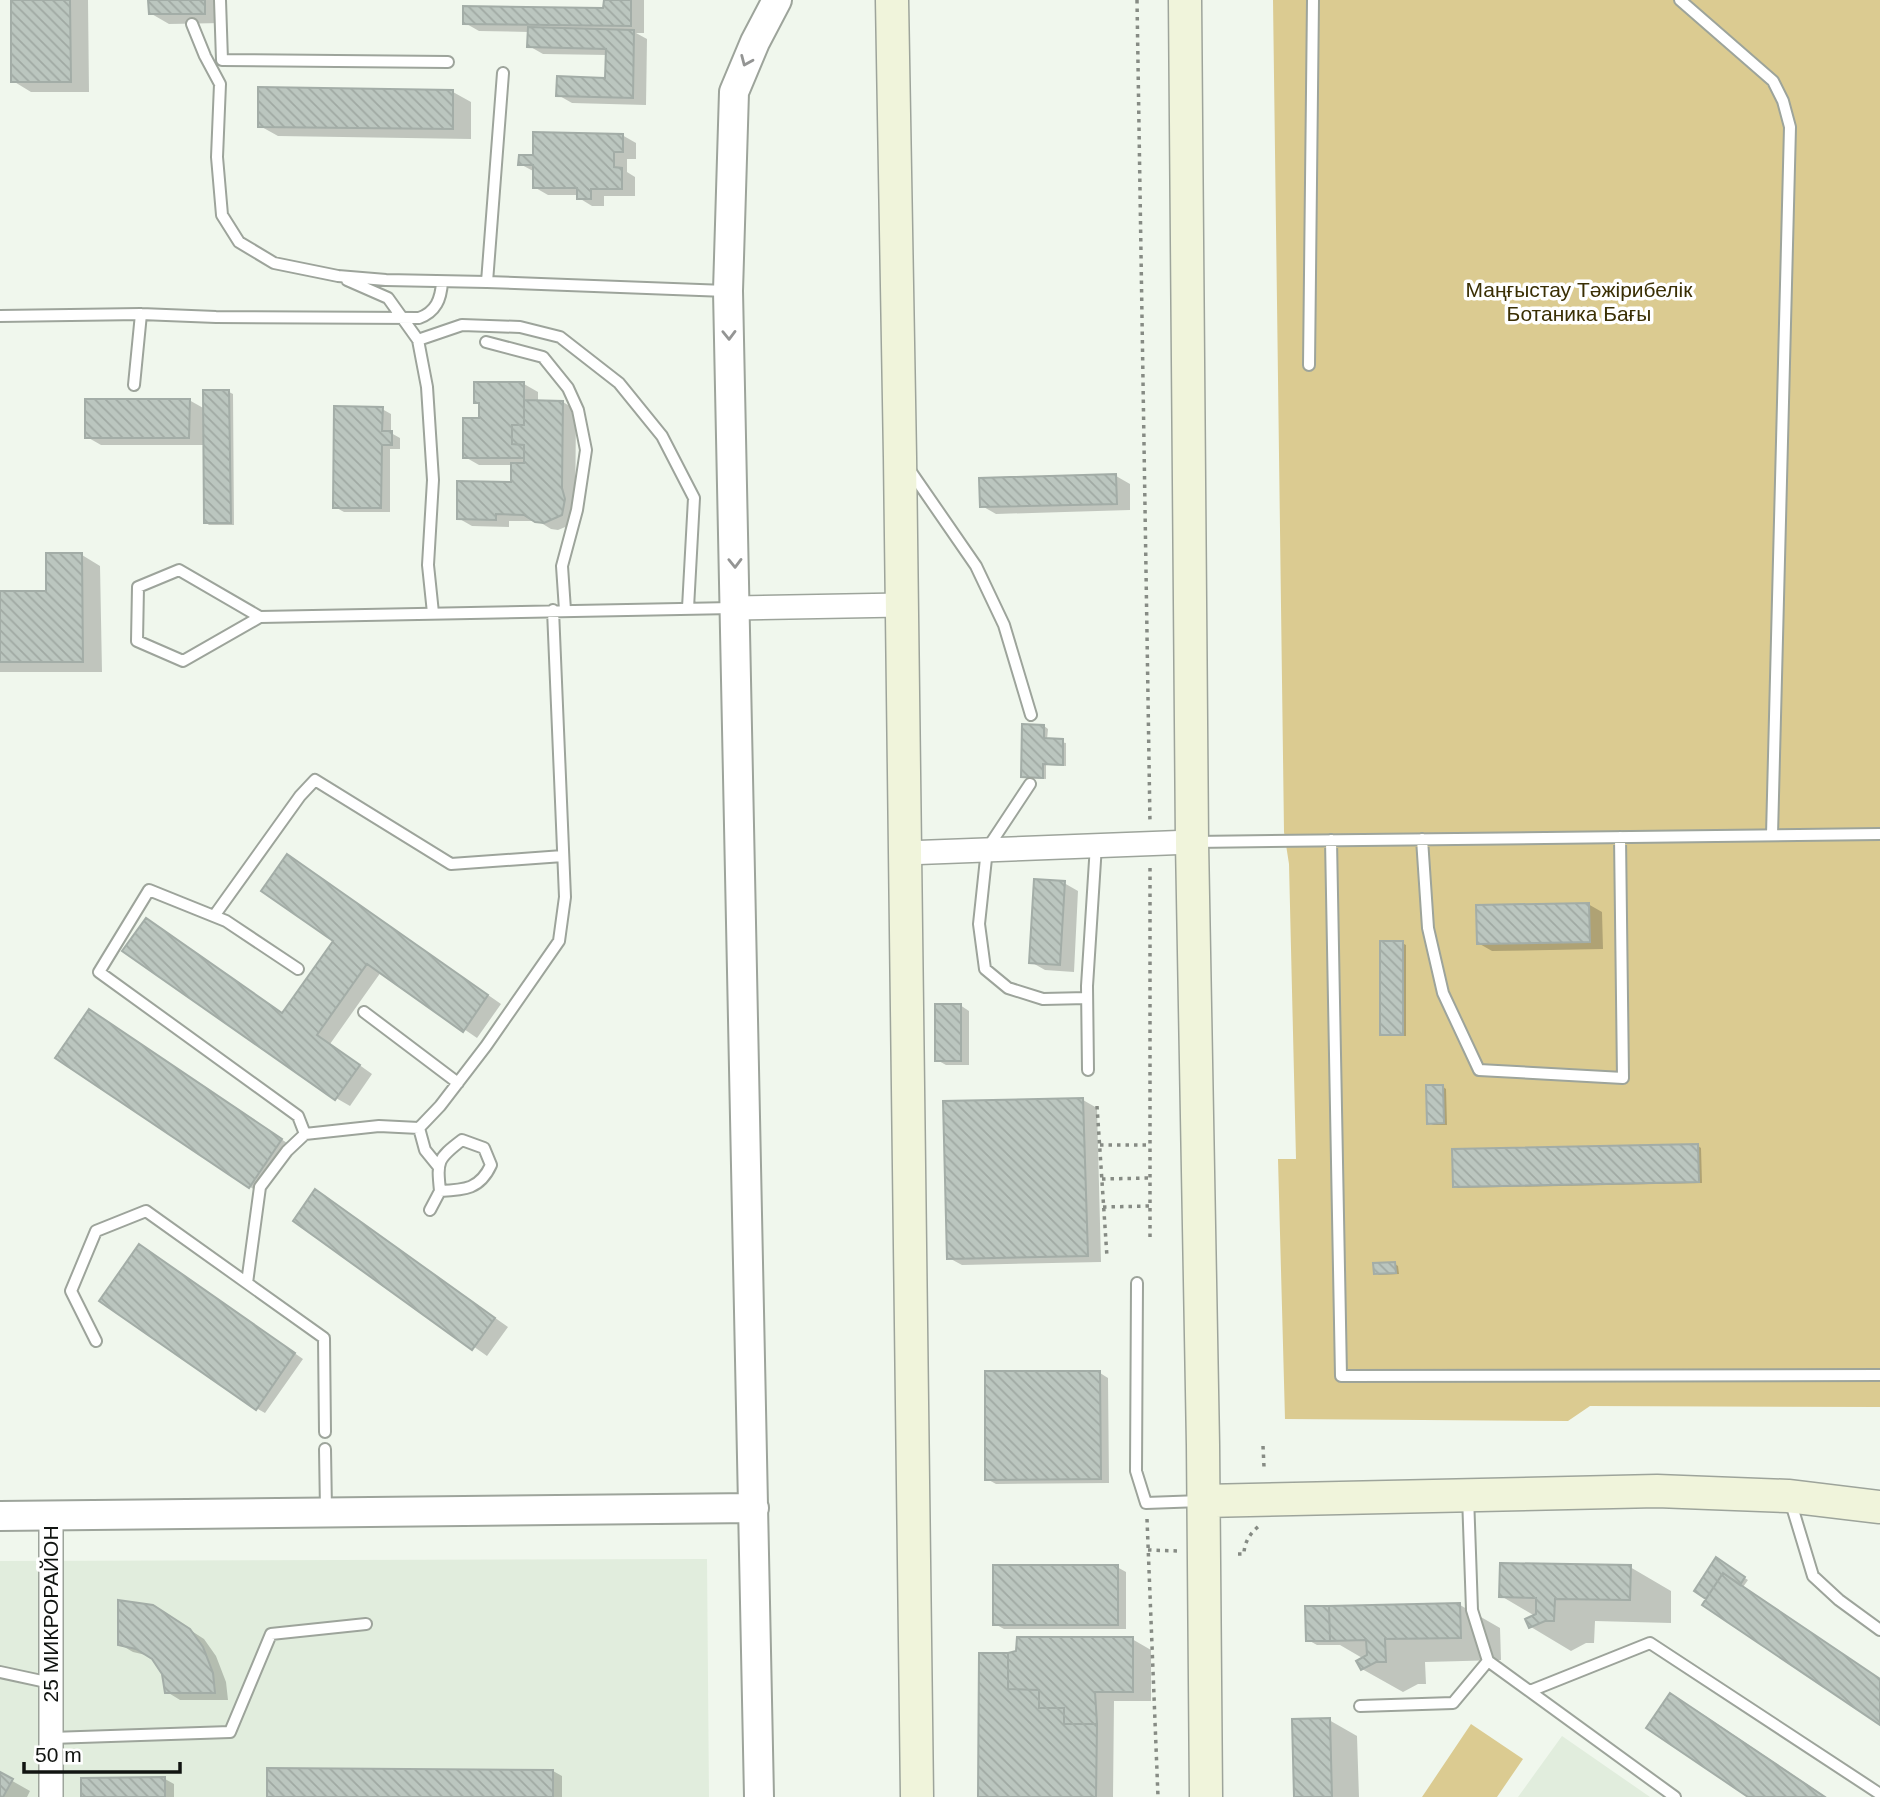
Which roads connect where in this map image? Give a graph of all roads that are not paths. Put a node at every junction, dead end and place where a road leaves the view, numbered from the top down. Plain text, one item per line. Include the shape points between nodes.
1 (220, 0) edge
2 (777, 0) edge
3 (892, 0) edge
4 (1185, 0) edge
5 (1313, 0) edge
6 (1680, 0) edge
7 (192, 24) dead end
8 (448, 62) dead end
9 (503, 73) dead end
10 (338, 276) junction
11 (442, 282) junction
12 (486, 282) junction
13 (728, 291) junction
14 (141, 314) junction
15 (0, 316) edge
16 (403, 319) junction
17 (418, 340) junction
18 (486, 342) dead end
19 (1309, 365) dead end
20 (134, 385) dead end
21 (900, 457) junction
22 (901, 605) junction
23 (688, 608) junction
24 (736, 608) junction
25 (553, 610) junction
26 (565, 610) junction
27 (433, 613) junction
28 (260, 617) junction
29 (1031, 715) dead end
30 (1030, 784) dead end
31 (1880, 834) edge
32 (1772, 835) junction
33 (1620, 837) junction
34 (1422, 839) junction
35 (1331, 840) junction
36 (1192, 842) junction
37 (1096, 845) junction
38 (987, 849) junction
39 (905, 853) junction
40 (563, 856) junction
41 (214, 916) junction
42 (298, 970) dead end
43 (1087, 998) junction
44 (364, 1012) dead end
45 (1088, 1070) dead end
46 (458, 1083) junction
47 (419, 1128) junction
48 (305, 1134) junction
49 (438, 1166) junction
50 (440, 1191) junction
51 (430, 1210) dead end
52 (247, 1283) junction
53 (1138, 1283) dead end
54 (96, 1341) dead end
55 (1880, 1375) edge
56 (325, 1432) dead end
57 (325, 1449) dead end
58 (1468, 1494) junction
59 (1788, 1496) junction
60 (1204, 1501) junction
61 (1880, 1507) edge
62 (754, 1508) junction
63 (326, 1513) junction
64 (51, 1515) junction
65 (0, 1516) edge
66 (366, 1624) dead end
67 (1880, 1630) edge
68 (1488, 1661) junction
69 (0, 1672) edge
70 (51, 1683) junction
71 (1530, 1691) junction
72 (1360, 1706) dead end
73 (51, 1738) junction
74 (1880, 1794) edge
75 (51, 1797) edge
76 (759, 1797) edge
77 (917, 1797) edge
78 (1206, 1797) edge
79 (1675, 1797) edge

1 - 8 lane via 222,60
2 -> 13 street via 734,92
3 - 21 main road
4 - 36 main road
5 - 19 lane
6 - 32 lane via 1773,81 1790,127
7 - 10 lane via 220,84 217,157 222,215 239,242 274,263
9 - 12 lane
10 - 11 lane
10 - 16 lane via 388,298
11 - 12 lane
11 - 16 lane via 439,301 430,315
12 - 13 lane
13 -> 24 street
14 - 15 lane
14 - 16 lane
14 - 20 lane
16 - 17 lane
17 - 23 lane via 462,325 520,327 560,337 620,383 662,436 694,498
17 - 27 lane via 427,387 433,480 428,565
18 - 26 lane via 543,357 568,388 578,410 586,450 562,566
21 - 22 main road
21 - 29 lane via 976,566 1004,625
22 - 24 street
22 - 39 main road
23 - 24 lane
23 - 26 lane
24 - 62 street
25 - 26 lane
25 - 27 lane
25 - 40 lane
27 - 28 lane
28 - 28 lane via 179,570 138,587 137,641 183,661
30 - 38 lane
31 - 32 lane
32 - 33 lane
33 - 34 lane
33 - 34 lane via 1623,1078 1479,1070 1443,993 1428,928
34 - 35 lane
35 - 36 lane
35 - 55 lane via 1340,1376
36 - 37 street
36 - 60 main road
37 - 38 street
37 - 43 lane
38 - 39 street
38 - 43 lane via 979,924 985,969 1008,988 1043,999
39 - 77 main road
40 - 41 lane via 451,864 315,780
40 - 46 lane via 565,897 559,942
41 - 42 lane
41 - 48 lane via 149,890 99,972 298,1116
43 - 45 lane
44 - 46 lane
46 - 47 lane
47 - 48 lane via 379,1126
47 - 49 lane via 425,1150
48 - 52 lane via 260,1187
49 - 50 lane
49 - 50 lane via 462,1140 484,1148 491,1165 485,1179 473,1187
50 - 51 lane
52 - 54 lane via 146,1211 96,1231 71,1291
52 - 56 lane via 324,1338
53 - 60 lane via 1136,1471 1146,1503
57 - 63 lane
58 - 59 main road via 1657,1491
58 - 60 main road
58 - 68 lane via 1472,1610
59 - 61 main road
59 - 67 lane via 1813,1577
60 - 78 main road
62 - 63 street
62 - 76 street
63 - 64 street
64 - 65 street
64 - 70 street, 25 МИКРОРАЙОН
66 - 73 lane via 271,1634 230,1732
68 - 71 lane
68 - 72 lane via 1452,1703
69 - 70 lane
70 - 73 street, 25 МИКРОРАЙОН
71 - 74 lane via 1650,1643
71 - 79 lane
73 - 75 street, 25 МИКРОРАЙОН

